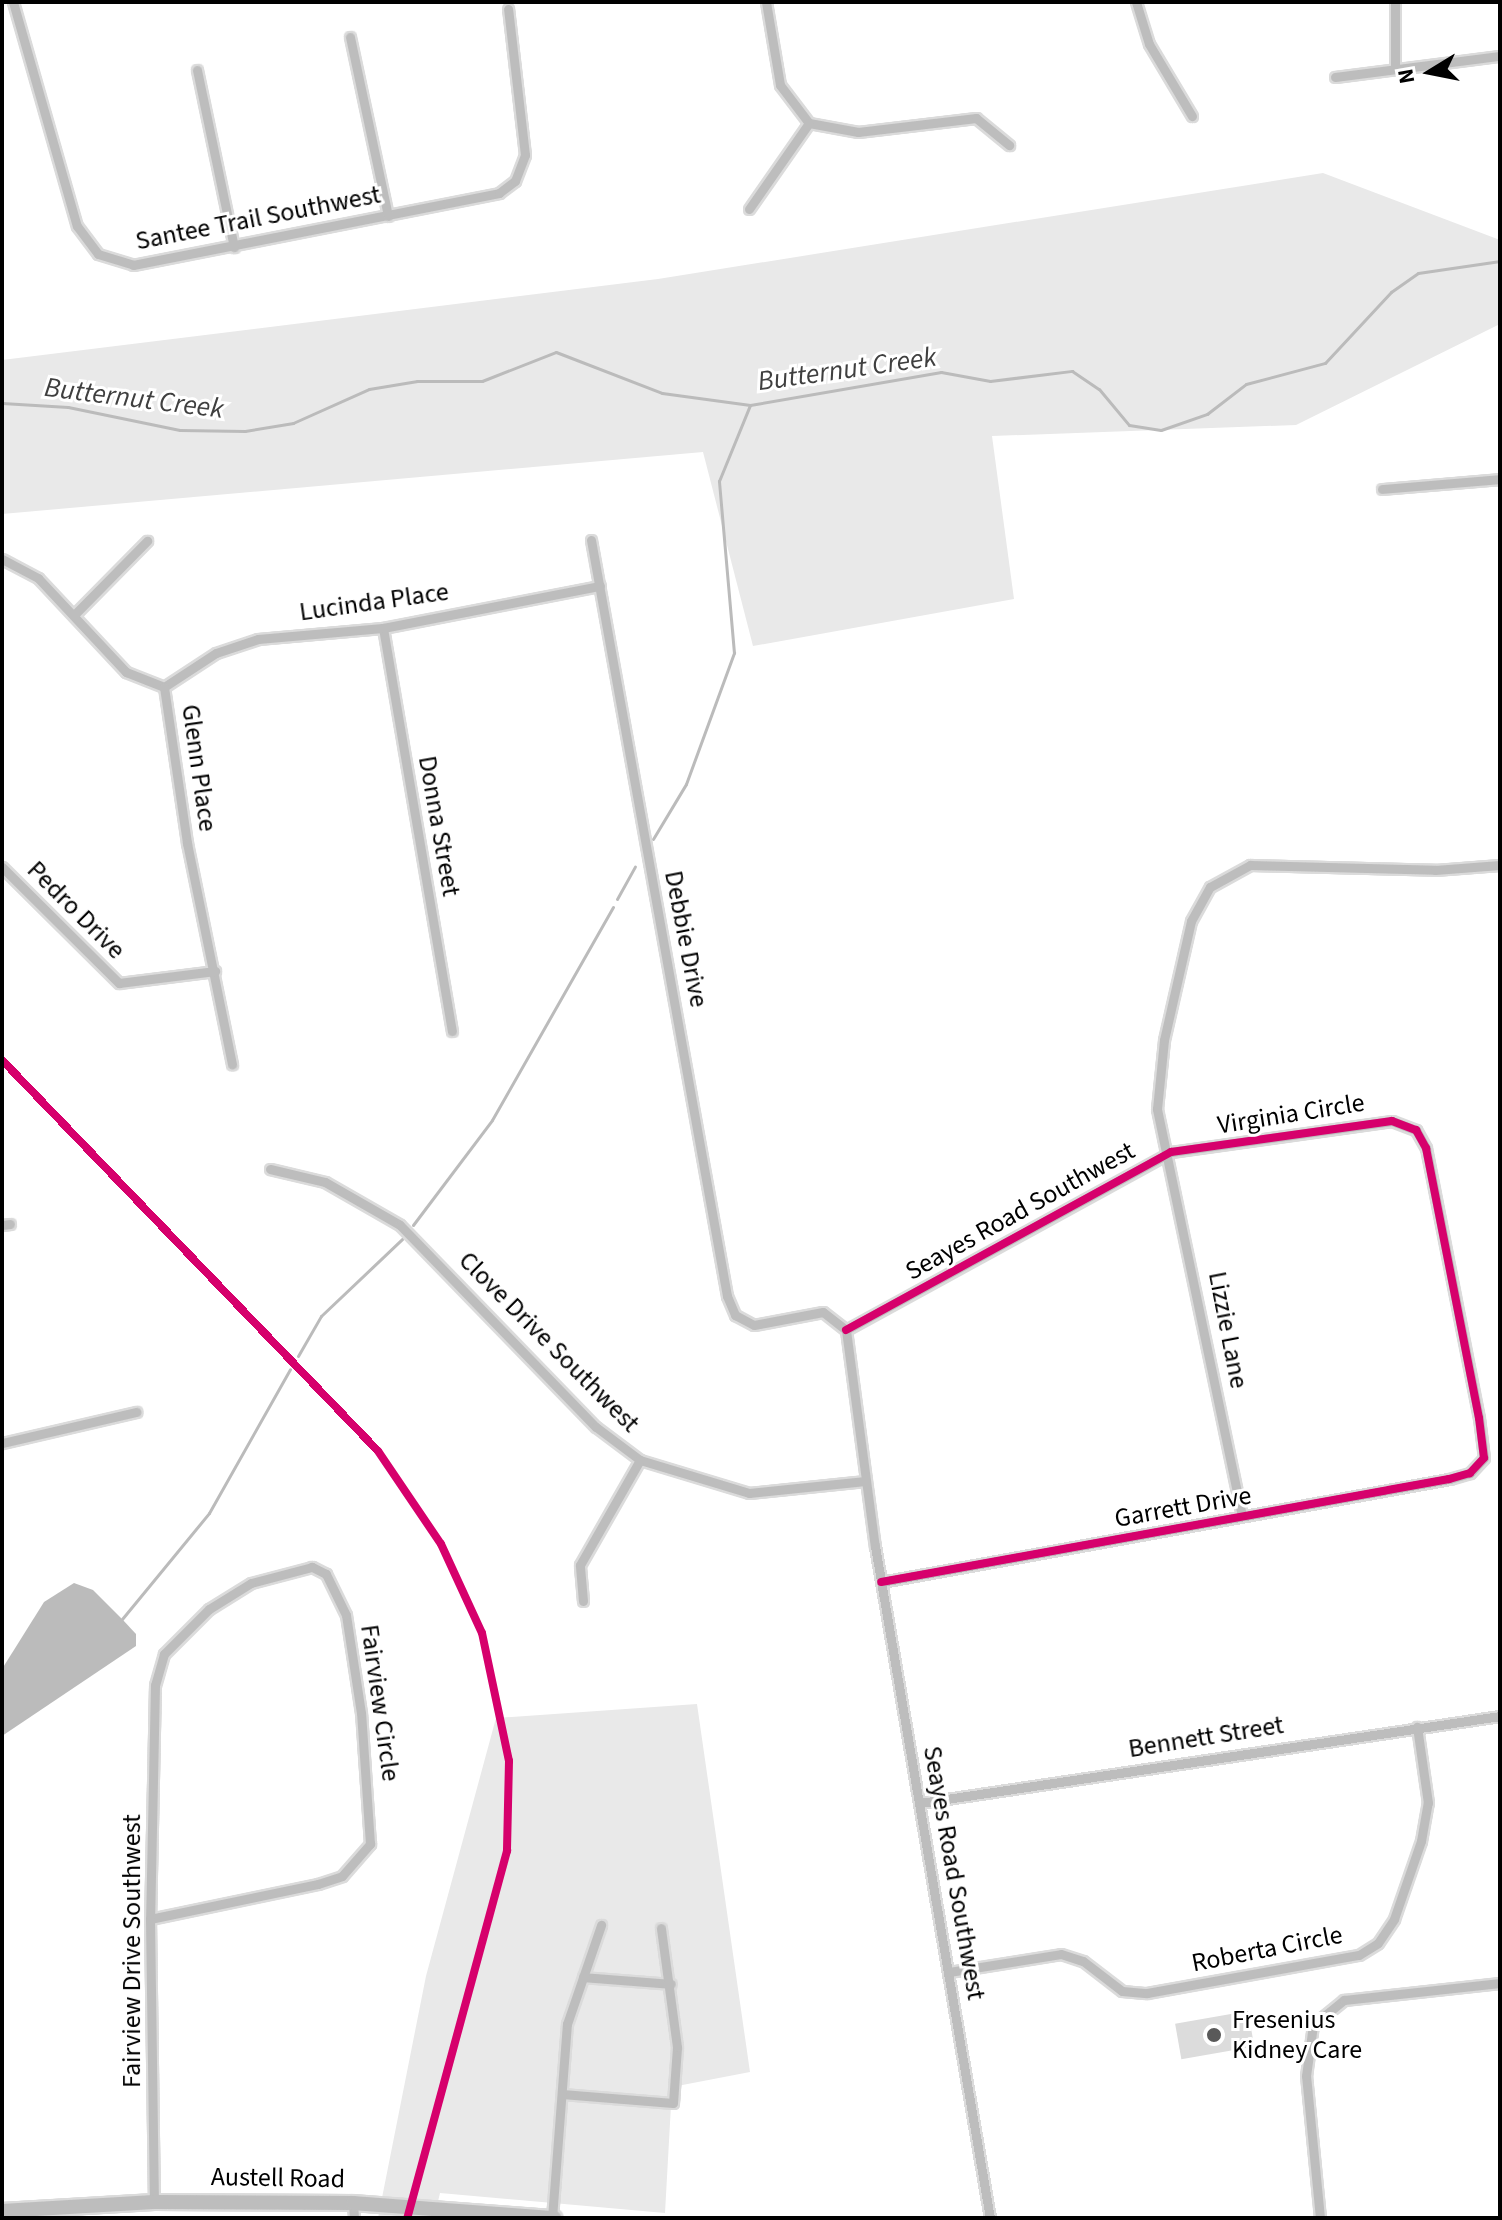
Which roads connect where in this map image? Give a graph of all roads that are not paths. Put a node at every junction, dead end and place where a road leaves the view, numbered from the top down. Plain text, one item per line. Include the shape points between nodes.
1 (13, 2) edge
2 (766, 2) edge
3 (1136, 2) edge
4 (1395, 2) edge
5 (508, 9) dead end
6 (350, 37) dead end
7 (1500, 56) edge
8 (1395, 67) junction
9 (197, 70) dead end
10 (1335, 77) dead end
11 (1192, 116) dead end
12 (809, 123) junction
13 (1009, 145) dead end
14 (749, 209) dead end
15 (388, 216) junction
16 (234, 247) junction
17 (1500, 479) edge
18 (1382, 489) dead end
19 (591, 540) dead end
20 (147, 541) dead end
21 (2, 559) edge
22 (600, 586) junction
23 (75, 614) junction
24 (383, 628) junction
25 (164, 687) junction
26 (1500, 865) edge
27 (2, 867) edge
28 (215, 971) junction
29 (452, 1031) dead end
30 (232, 1064) dead end
31 (1171, 1152) junction
32 (270, 1169) dead end
33 (846, 1330) junction
34 (136, 1412) dead end
35 (2, 1443) edge
36 (1484, 1458) joint
37 (640, 1460) junction
38 (865, 1481) junction
39 (1242, 1516) junction
40 (881, 1582) junction
41 (583, 1601) dead end
42 (155, 1700) joint
43 (1500, 1716) edge
44 (1417, 1727) junction
45 (920, 1803) junction
46 (150, 1919) junction
47 (601, 1925) dead end
48 (661, 1928) dead end
49 (949, 1972) junction
50 (583, 1977) junction
51 (1500, 1983) edge
52 (671, 1984) junction
53 (562, 2094) junction
54 (154, 2202) junction
55 (354, 2210) edge
56 (2, 2211) edge
57 (553, 2218) edge
58 (990, 2218) edge
59 (1320, 2218) edge

1 - 16 street, Santee Trail Southwest via 54,130 69,202 88,243 114,264 133,265
2 - 12 street via 780,85
3 - 11 street via 1149,44
4 - 8 street
5 - 15 street, Santee Trail Southwest via 526,135 515,181 487,199
6 - 15 street
7 - 8 street
8 - 10 street
9 - 16 street
12 - 13 street via 858,132 976,118
12 - 14 street
15 - 16 street, Santee Trail Southwest
17 - 18 street
19 - 22 street, Debbie Drive
20 - 23 street
21 - 23 street, Glenn Place via 19,564
22 - 24 street, Lucinda Place
22 - 33 street, Debbie Drive via 727,1296 743,1321 763,1325 823,1312
23 - 25 street, Glenn Place via 126,672
24 - 25 street, Lucinda Place via 258,639 216,653
24 - 29 street, Donna Street
25 - 28 street, Glenn Place via 187,843
26 - 31 street, Seayes Road Southwest via 1411,870 1286,861 1250,865 1210,887 1191,921 1164,1040 1157,1109
27 - 28 street, Pedro Drive via 119,983
28 - 30 street, Glenn Place
31 - 33 street, Seayes Road Southwest
31 - 36 street, Virginia Circle via 1361,1121 1392,1121 1416,1130 1426,1148
31 - 39 street, Lizzie Lane
32 - 37 street, Clove Drive Southwest via 325,1182 400,1225 596,1427
33 - 38 street, Seayes Road Southwest
34 - 35 street
36 - 39 street, Garrett Drive via 1470,1473 1449,1479
37 - 38 street, Clove Drive Southwest via 749,1493
37 - 41 street via 580,1565
38 - 40 street, Seayes Road Southwest
39 - 40 street, Garrett Drive
40 - 45 street, Seayes Road Southwest
42 - 46 street, Fairview Drive Southwest
42 - 46 street, Fairview Circle via 164,1654 209,1609 293,1568 326,1574 346,1615 371,1808 370,1844 342,1876
43 - 44 street, Bennett Street
44 - 45 street, Bennett Street
44 - 49 street, Roberta Circle via 1428,1803 1421,1841 1394,1919 1378,1943 1359,1955 1147,1993 1122,1991 1083,1961 1061,1954
45 - 49 street, Seayes Road Southwest
46 - 54 street, Fairview Drive Southwest
47 - 50 street
48 - 52 street
49 - 58 street, Seayes Road Southwest
50 - 52 street
50 - 53 street via 567,2024
51 - 59 street via 1344,2000 1313,2025 1306,2076
52 - 53 street via 673,2103
53 - 57 street
54 - 55 main road, Austell Road
54 - 56 main road, Austell Road
55 - 57 main road, Austell Road via 371,2204

